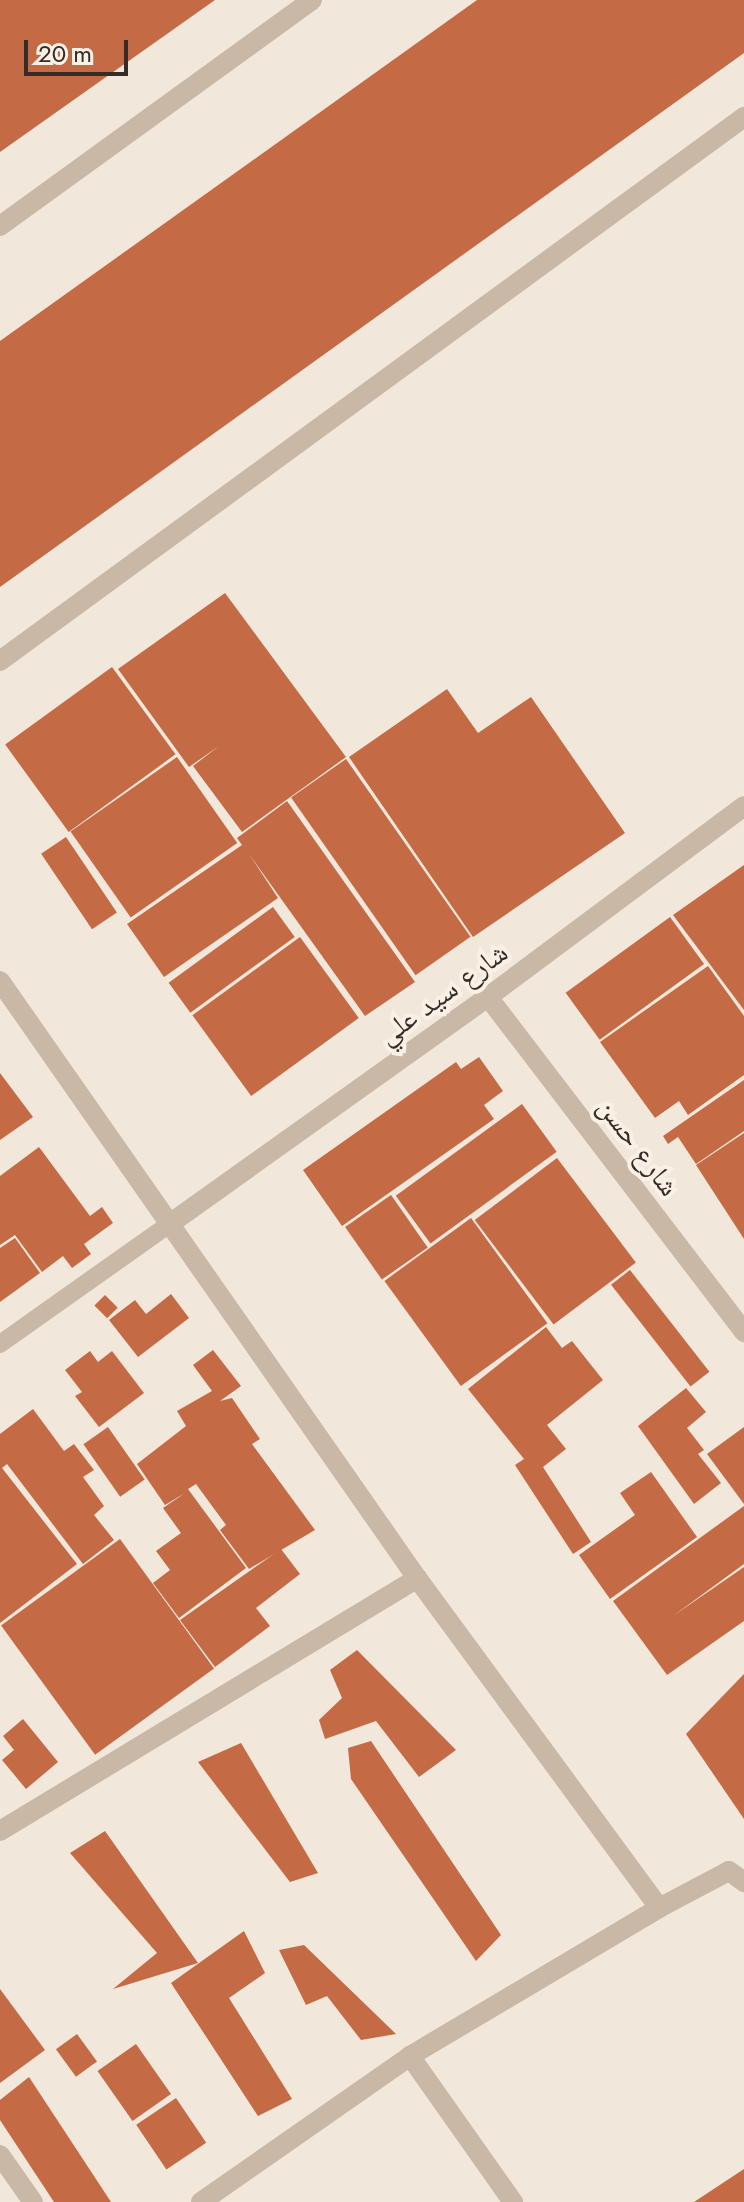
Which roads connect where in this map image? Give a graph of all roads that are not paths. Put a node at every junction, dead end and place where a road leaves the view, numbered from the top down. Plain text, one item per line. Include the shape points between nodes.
1 (312, 0) edge
2 (744, 117) edge
3 (0, 226) edge
4 (0, 661) edge
5 (744, 806) edge
6 (0, 981) edge
7 (488, 997) junction
8 (171, 1223) junction
9 (744, 1332) edge
10 (0, 1344) edge
11 (417, 1578) junction
12 (0, 1831) edge
13 (744, 1882) edge
14 (659, 1908) junction
15 (410, 2056) junction
16 (0, 2155) edge
17 (33, 2202) edge
18 (201, 2202) edge
19 (513, 2202) edge

1 - 3 street
2 - 4 street
5 - 7 street, شارع سيد علي
6 - 8 street
7 - 8 street, شارع سيد علي
7 - 9 street, شارع حسن
8 - 10 lane
8 - 11 street
11 - 12 street
11 - 14 street
13 - 14 street via 729,1871
14 - 15 street
15 - 18 street
15 - 19 street
16 - 17 street

